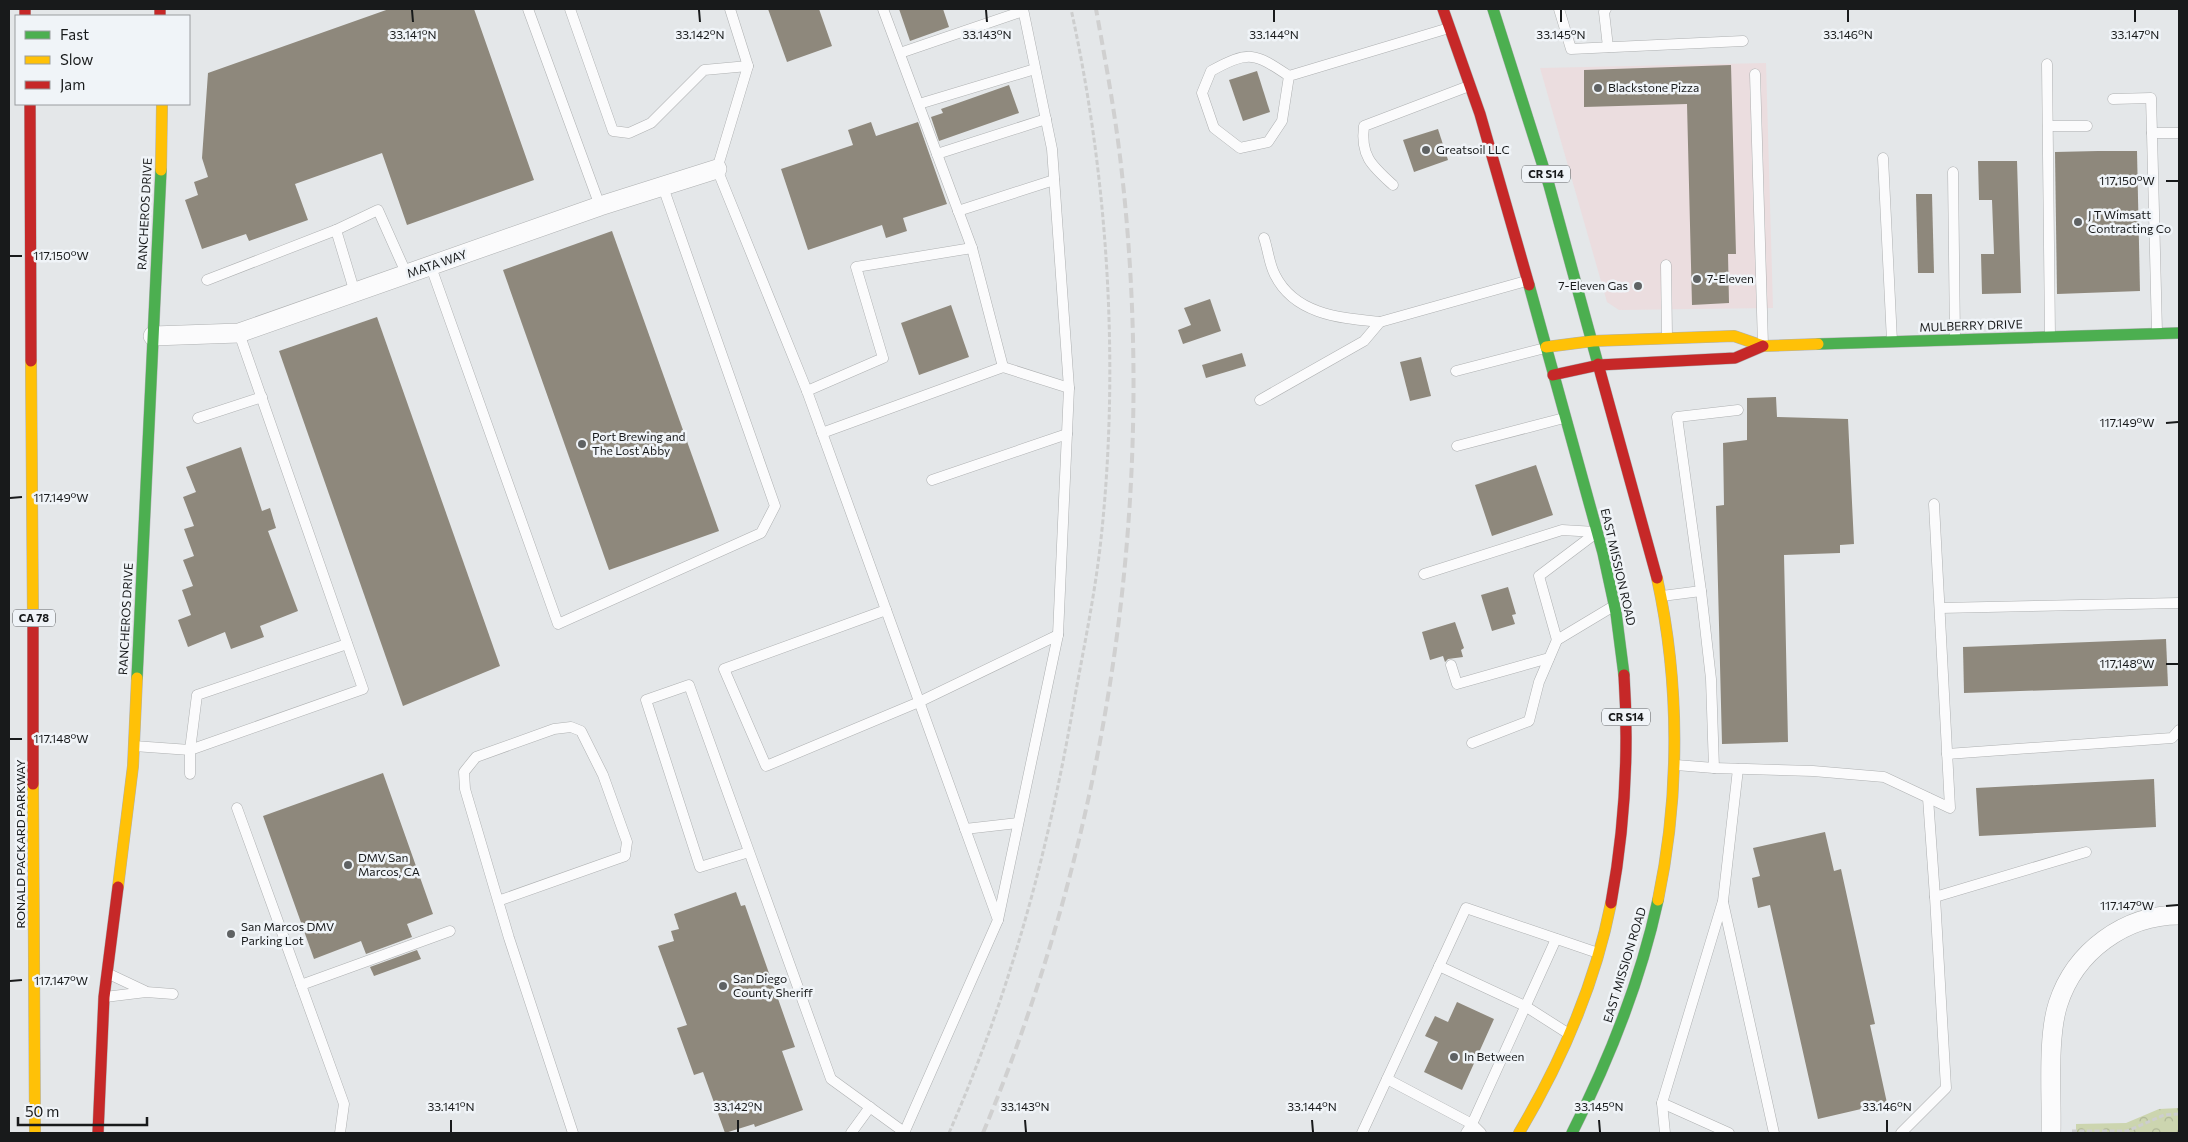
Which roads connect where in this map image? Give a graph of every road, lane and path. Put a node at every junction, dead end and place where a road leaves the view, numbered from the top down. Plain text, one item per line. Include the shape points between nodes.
1 (528, 9) edge
2 (570, 9) edge
3 (730, 9) edge
4 (883, 9) edge
5 (1443, 9) edge
6 (1493, 9) edge
7 (1559, 9) edge
8 (1606, 9) edge
9 (1023, 10) edge
10 (1450, 28) junction
11 (1743, 41) dead end
12 (1608, 47) junction
13 (900, 53) junction
14 (2047, 64) dead end
15 (748, 66) junction
16 (1035, 69) junction
17 (1755, 74) dead end
18 (1289, 76) junction
19 (1470, 86) junction
20 (2113, 99) dead end
21 (918, 104) junction
22 (30, 105) edge
23 (162, 105) edge
24 (1046, 119) junction
25 (2048, 126) junction
26 (2087, 126) dead end
27 (2152, 133) junction
28 (2179, 133) edge
29 (937, 154) junction
30 (1883, 158) dead end
31 (718, 168) junction
32 (1953, 172) dead end
33 (1054, 180) junction
34 (1393, 185) dead end
35 (663, 187) junction
36 (600, 206) junction
37 (958, 211) junction
38 (336, 230) junction
39 (1264, 238) dead end
40 (972, 248) junction
41 (1666, 265) dead end
42 (431, 267) junction
43 (407, 275) junction
44 (207, 280) dead end
45 (1527, 281) junction
46 (355, 293) junction
47 (1380, 322) junction
48 (239, 333) junction
49 (2179, 333) edge
50 (2158, 334) junction
51 (153, 336) junction
52 (2050, 337) junction
53 (1667, 339) junction
54 (1955, 340) junction
55 (1593, 341) junction
56 (1892, 342) junction
57 (1763, 346) junction
58 (1546, 347) junction
59 (1599, 364) junction
60 (1004, 367) junction
61 (1456, 371) dead end
62 (1553, 375) junction
63 (1069, 388) junction
64 (807, 390) junction
65 (262, 398) junction
66 (1260, 400) dead end
67 (1738, 410) dead end
68 (1565, 417) junction
69 (198, 418) dead end
70 (822, 433) junction
71 (1067, 434) junction
72 (1457, 446) dead end
73 (932, 480) dead end
74 (1934, 504) dead end
75 (1597, 532) junction
76 (1424, 574) dead end
77 (1701, 591) junction
78 (1661, 596) junction
79 (2179, 603) edge
80 (1614, 606) junction
81 (1940, 608) junction
82 (886, 610) junction
83 (1058, 635) junction
84 (1557, 640) junction
85 (347, 644) junction
86 (1549, 658) junction
87 (1452, 665) dead end
88 (919, 702) junction
89 (2179, 730) edge
90 (1472, 743) dead end
91 (134, 746) junction
92 (190, 750) junction
93 (1947, 754) junction
94 (1674, 765) junction
95 (1714, 768) junction
96 (1738, 769) junction
97 (190, 774) dead end
98 (1928, 798) junction
99 (237, 808) dead end
100 (1018, 822) junction
101 (965, 829) junction
102 (749, 852) junction
103 (2086, 852) dead end
104 (1935, 897) junction
105 (498, 901) junction
106 (1723, 901) junction
107 (2179, 916) edge
108 (998, 920) junction
109 (450, 930) dead end
110 (1556, 939) junction
111 (1598, 954) junction
112 (1439, 966) junction
113 (108, 973) junction
114 (301, 986) junction
115 (146, 992) junction
116 (173, 994) dead end
117 (104, 997) junction
118 (1525, 1006) junction
119 (1570, 1034) junction
120 (1387, 1079) junction
121 (1662, 1103) junction
122 (870, 1107) junction
123 (2179, 1114) edge
124 (1472, 1124) junction
125 (2072, 1131) dead end
126 (35, 1133) edge
127 (98, 1133) edge
128 (340, 1133) edge
129 (573, 1133) edge
130 (850, 1133) edge
131 (904, 1133) edge
132 (1362, 1133) edge
133 (1466, 1133) edge
134 (1481, 1133) edge
135 (1519, 1133) edge
136 (1572, 1133) edge
137 (1666, 1133) edge
138 (1728, 1133) edge
139 (1774, 1133) edge
140 (1901, 1133) edge
141 (2051, 1133) edge

1 - 36 lane
2 - 15 lane via 613,131 629,133 651,124 704,70
3 - 15 lane
4 - 13 lane
5 - 10 main road, EAST MISSION ROAD / CR S14
6 - 55 main road, EAST MISSION ROAD / CR S14 via 1529,111
7 - 12 lane via 1571,49
8 - 12 lane
9 - 13 lane
9 - 16 lane
10 - 18 lane
10 - 19 main road, EAST MISSION ROAD / CR S14
11 - 12 lane
13 - 21 lane
14 - 25 lane
15 - 31 lane
16 - 21 lane
16 - 24 lane
17 - 57 lane
18 - 18 lane via 1261,57 1233,59 1211,71 1202,93 1214,128 1240,148 1268,142 1282,122
19 - 34 lane via 1364,126 1362,143 1373,167
19 - 45 main road, EAST MISSION ROAD / CR S14
20 - 27 lane via 2151,98
21 - 29 lane
22 - 126 main road, RONALD PACKARD PARKWAY / CA 78
23 - 51 main road, RANCHEROS DRIVE
24 - 29 lane
24 - 33 lane
25 - 26 lane
25 - 52 lane
27 - 28 lane
27 - 50 lane
29 - 37 lane
30 - 56 lane
31 - 35 street, MATA WAY
31 - 64 lane
32 - 54 lane
33 - 37 lane
33 - 63 lane
35 - 36 street, MATA WAY
35 - 42 lane via 776,506 761,533 558,624
36 - 42 street, MATA WAY
37 - 40 lane
38 - 43 lane via 378,210
38 - 44 lane
38 - 46 lane
39 - 47 lane via 1275,275 1293,299 1311,309
40 - 60 lane
40 - 64 lane via 856,267 883,358
41 - 53 lane
42 - 43 street, MATA WAY
43 - 46 street, MATA WAY
45 - 47 lane
45 - 58 main road, EAST MISSION ROAD / CR S14
46 - 48 street, MATA WAY
47 - 66 lane via 1364,341
48 - 51 street, MATA WAY
48 - 65 lane
49 - 50 main road, MULBERRY DRIVE
50 - 52 main road, MULBERRY DRIVE
51 - 91 main road, RANCHEROS DRIVE
52 - 54 main road, MULBERRY DRIVE
53 - 55 main road, MULBERRY DRIVE
53 - 57 main road, MULBERRY DRIVE via 1734,336
54 - 56 main road, MULBERRY DRIVE
55 - 58 main road, MULBERRY DRIVE
55 - 59 main road, EAST MISSION ROAD / CR S14
56 - 57 main road, MULBERRY DRIVE
57 - 59 main road, MULBERRY DRIVE via 1735,358
58 - 61 lane
58 - 62 main road, EAST MISSION ROAD / CR S14
59 - 62 main road, MULBERRY DRIVE
59 - 78 main road, EAST MISSION ROAD / CR S14
60 - 63 lane
60 - 70 lane
62 - 68 main road, EAST MISSION ROAD / CR S14
63 - 71 lane
64 - 70 lane
65 - 69 lane
65 - 85 lane
67 - 77 lane via 1677,417
68 - 72 lane
68 - 75 main road, EAST MISSION ROAD / CR S14
70 - 82 lane
71 - 73 lane
71 - 83 lane
74 - 81 lane
75 - 76 lane via 1562,530
75 - 80 main road, EAST MISSION ROAD / CR S14
75 - 84 lane via 1538,576
77 - 78 lane
77 - 95 lane via 1711,679
78 - 94 main road, EAST MISSION ROAD / CR S14 via 1672,680
79 - 81 lane
80 - 84 lane
80 - 111 main road, EAST MISSION ROAD / CR S14 via 1624,682 1627,738 1616,872
81 - 93 lane
82 - 88 lane
82 - 88 lane via 724,669 766,766
83 - 88 lane
83 - 100 lane
84 - 86 lane
85 - 92 lane via 197,695
85 - 92 lane via 363,689
86 - 87 lane via 1457,684
86 - 90 lane via 1538,682 1529,721
88 - 101 lane
89 - 93 lane via 2172,738
91 - 92 lane
91 - 113 main road, RANCHEROS DRIVE
92 - 97 lane
93 - 98 lane via 1950,808
94 - 95 lane
94 - 136 main road, EAST MISSION ROAD / CR S14 via 1663,875 1647,948 1610,1057
95 - 96 lane
96 - 98 lane via 1884,777
96 - 106 lane
98 - 104 lane
99 - 114 lane
100 - 101 lane
100 - 108 lane
101 - 108 lane
102 - 102 lane via 689,685 646,700 700,867
102 - 122 lane via 831,1079
103 - 104 lane
104 - 140 lane via 1946,1088
105 - 105 lane via 465,789 464,772 476,757 571,726 581,731 603,775 627,842 626,856
105 - 129 lane
106 - 121 lane
106 - 139 lane
107 - 141 street via 2155,916 2110,934 2087,954 2071,976 2058,1004 2053,1038
108 - 131 lane
109 - 114 lane
110 - 111 lane
110 - 112 lane via 1466,908
110 - 118 lane
111 - 119 main road, EAST MISSION ROAD / CR S14
112 - 118 lane
112 - 120 lane
113 - 115 lane
113 - 117 main road, RANCHEROS DRIVE
114 - 128 lane via 344,1104
115 - 116 lane
115 - 117 lane
117 - 127 main road, RANCHEROS DRIVE
118 - 119 lane
118 - 124 lane
119 - 135 main road, EAST MISSION ROAD / CR S14
120 - 124 lane
120 - 132 lane
121 - 137 lane
121 - 138 lane
122 - 130 lane
122 - 131 lane
123 - 125 path via 2164,1115 2127,1131
124 - 133 lane
124 - 134 lane

